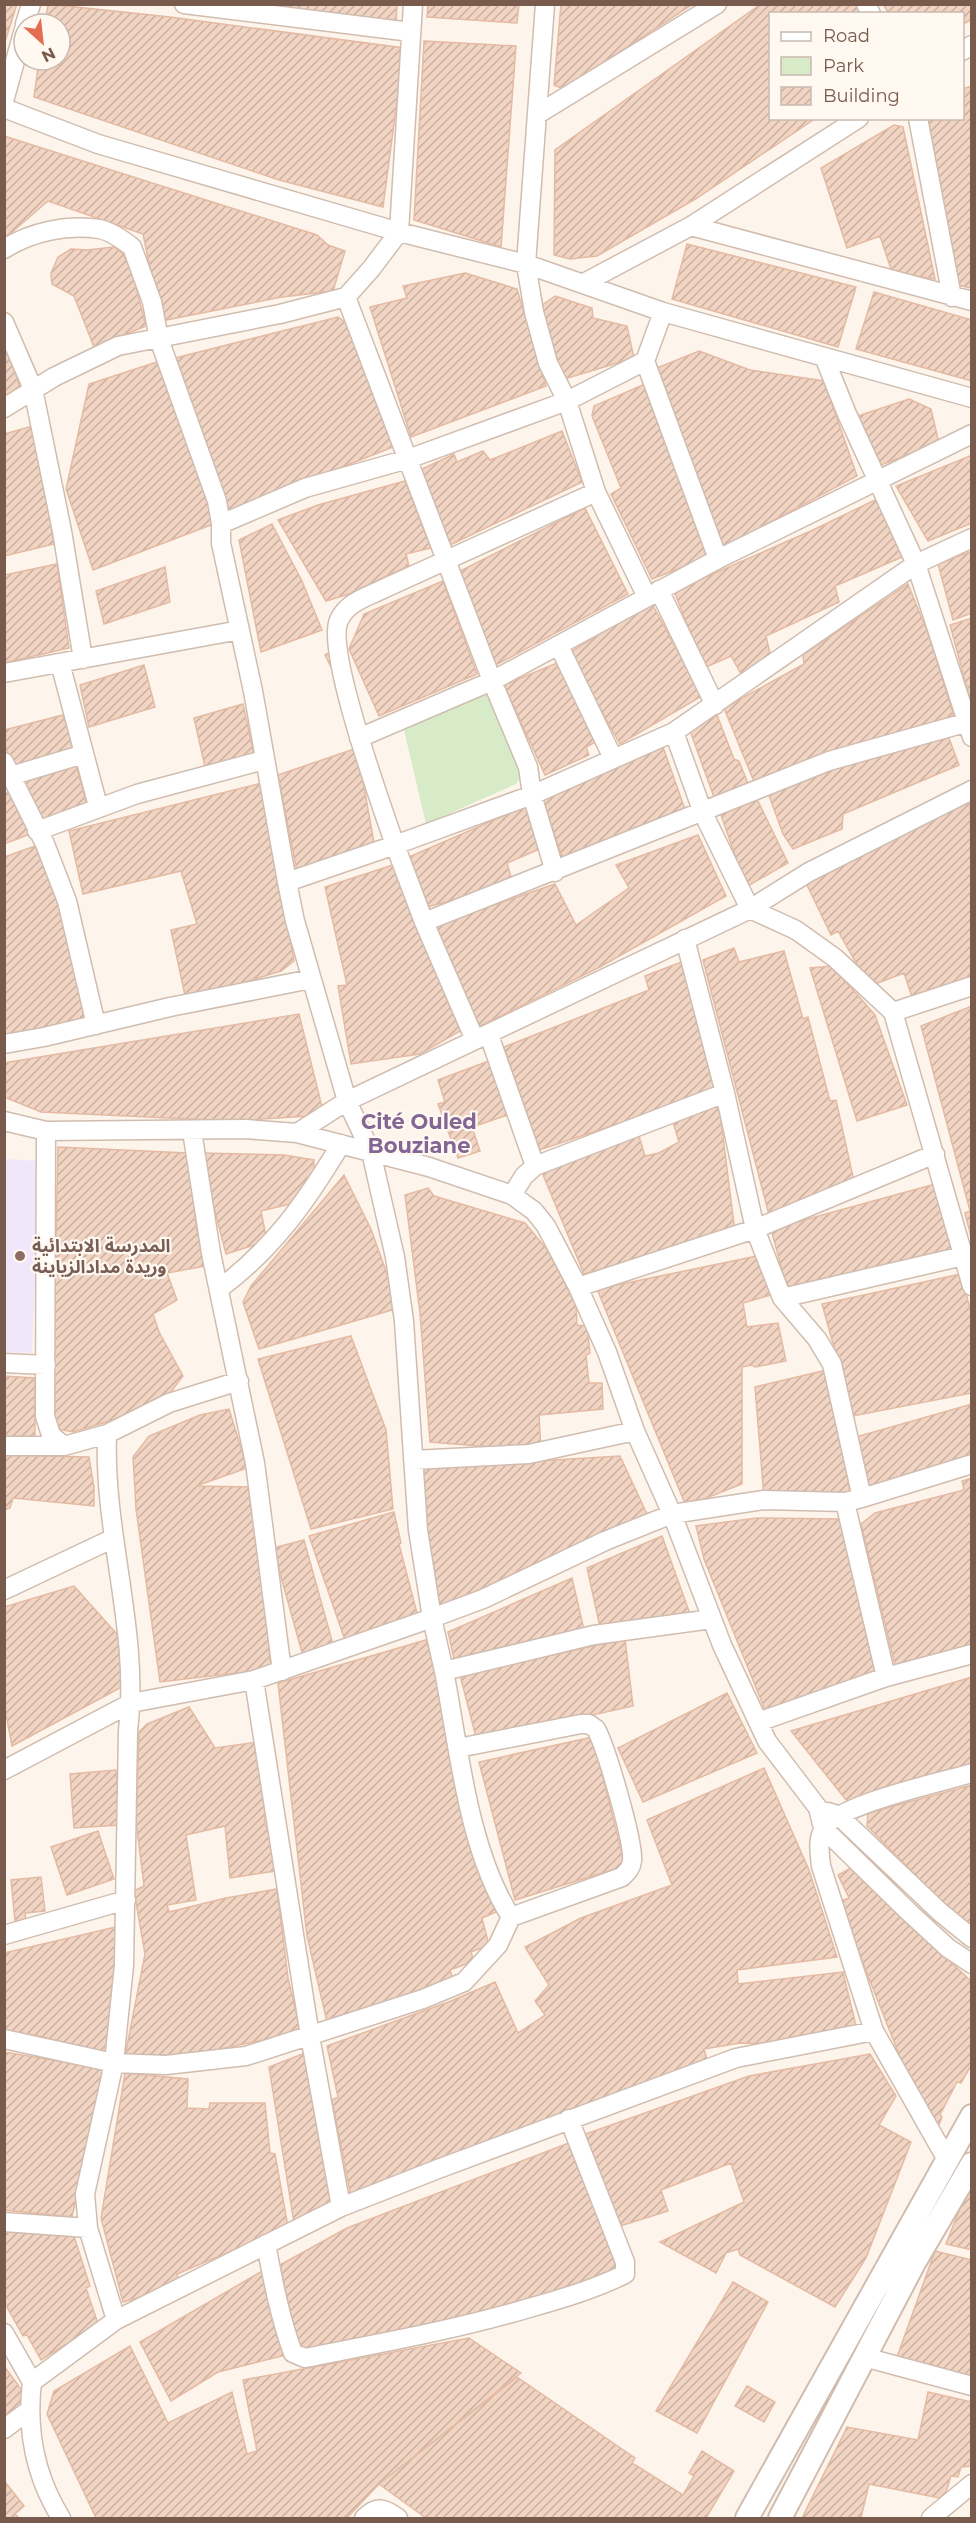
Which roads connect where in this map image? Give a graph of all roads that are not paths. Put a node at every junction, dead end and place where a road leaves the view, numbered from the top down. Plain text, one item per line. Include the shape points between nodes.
1 (184, 4) edge
2 (413, 4) edge
3 (545, 4) edge
4 (717, 4) edge
5 (411, 32) junction
6 (12, 72) edge
7 (4, 101) edge
8 (4, 108) edge
9 (538, 114) junction
10 (857, 120) edge
11 (918, 120) edge
12 (691, 226) junction
13 (399, 232) junction
14 (4, 249) edge
15 (526, 264) junction
16 (584, 283) junction
17 (346, 297) junction
18 (952, 297) junction
19 (972, 301) edge
20 (663, 312) junction
21 (4, 322) edge
22 (159, 339) junction
23 (824, 357) junction
24 (645, 362) junction
25 (33, 389) junction
26 (972, 398) edge
27 (567, 401) junction
28 (4, 408) edge
29 (972, 434) edge
30 (408, 459) junction
31 (878, 479) junction
32 (596, 492) junction
33 (221, 524) junction
34 (972, 538) edge
35 (718, 559) junction
36 (448, 560) junction
37 (916, 564) junction
38 (653, 593) junction
39 (240, 630) junction
40 (560, 646) junction
41 (82, 659) junction
42 (60, 663) junction
43 (4, 673) edge
44 (492, 681) junction
45 (714, 705) junction
46 (970, 727) edge
47 (674, 732) junction
48 (359, 738) junction
49 (84, 754) junction
50 (613, 758) junction
51 (264, 760) junction
52 (6, 772) edge
53 (972, 790) edge
54 (532, 795) junction
55 (98, 807) junction
56 (703, 813) junction
57 (37, 831) junction
58 (395, 845) junction
59 (555, 872) junction
60 (287, 882) junction
61 (750, 909) junction
62 (424, 922) junction
63 (685, 939) junction
64 (311, 979) junction
65 (972, 986) edge
66 (893, 1012) junction
67 (96, 1024) junction
68 (482, 1037) junction
69 (4, 1044) edge
70 (724, 1093) junction
71 (347, 1101) junction
72 (4, 1120) edge
73 (46, 1131) junction
74 (192, 1131) junction
75 (297, 1133) junction
76 (341, 1144) junction
77 (371, 1152) junction
78 (935, 1154) junction
79 (536, 1166) junction
80 (512, 1195) junction
81 (755, 1228) junction
82 (968, 1255) edge
83 (972, 1286) edge
84 (578, 1287) junction
85 (219, 1289) junction
86 (782, 1298) junction
87 (4, 1363) edge
88 (46, 1365) junction
89 (239, 1381) junction
90 (635, 1431) junction
91 (107, 1434) junction
92 (4, 1446) edge
93 (64, 1446) junction
94 (413, 1460) junction
95 (972, 1464) edge
96 (853, 1500) junction
97 (672, 1515) junction
98 (114, 1538) junction
99 (4, 1590) edge
100 (432, 1618) junction
101 (712, 1618) junction
102 (972, 1654) edge
103 (282, 1671) junction
104 (444, 1671) junction
105 (886, 1677) junction
106 (254, 1680) junction
107 (131, 1703) junction
108 (758, 1722) junction
109 (458, 1748) junction
110 (4, 1770) edge
111 (972, 1773) edge
112 (818, 1808) junction
113 (837, 1815) junction
114 (823, 1828) junction
115 (126, 1900) junction
116 (511, 1917) junction
117 (4, 1935) edge
118 (972, 1938) edge
119 (972, 1964) edge
120 (874, 2031) junction
121 (310, 2036) junction
122 (4, 2039) edge
123 (114, 2063) junction
124 (972, 2116) edge
125 (569, 2119) junction
126 (946, 2158) junction
127 (972, 2164) edge
128 (340, 2207) junction
129 (4, 2222) edge
130 (88, 2228) junction
131 (266, 2244) junction
132 (893, 2254) junction
133 (914, 2263) junction
134 (117, 2320) junction
135 (4, 2333) edge
136 (864, 2357) junction
137 (32, 2382) junction
138 (972, 2386) edge
139 (28, 2411) junction
140 (4, 2428) edge
141 (972, 2484) edge
142 (61, 2518) edge
143 (364, 2518) edge
144 (398, 2518) edge
145 (747, 2518) edge
146 (780, 2518) edge
147 (931, 2518) edge

1 - 5 street
2 - 5 street
3 - 9 street
4 - 9 street
5 - 13 street
6 - 7 street
8 - 13 street via 98,144
9 - 15 street
10 - 12 street
11 - 18 street
12 - 16 street
12 - 18 street
13 - 15 street
13 - 17 street
14 - 22 street via 33,234 63,230 101,229 120,238 136,255 152,302
15 - 16 street
15 - 27 street via 548,363
16 - 20 street
17 - 22 street
17 - 30 street
18 - 19 street
20 - 23 street
20 - 24 street
21 - 25 street
22 - 25 street via 118,346
22 - 33 street via 217,501
23 - 26 street
23 - 31 street
24 - 27 street
24 - 35 street
25 - 28 street
25 - 41 street via 62,531
27 - 30 street
27 - 32 street
29 - 31 street
30 - 33 street via 305,488
30 - 36 street
31 - 35 street
31 - 37 street
32 - 36 street
32 - 38 street
33 - 39 street via 221,543
34 - 37 street
35 - 38 street
36 - 44 street
36 - 48 street via 350,605 338,622 342,670
37 - 45 street
37 - 46 street
38 - 40 street
38 - 45 street
39 - 41 street
39 - 51 street
40 - 44 street
40 - 50 street
41 - 42 street
42 - 43 street
42 - 49 street
44 - 48 street
44 - 54 street via 528,767
45 - 47 street
46 - 56 street via 829,761
47 - 50 street
47 - 56 street
48 - 58 street
49 - 52 street
49 - 55 street
50 - 54 street
51 - 55 street
51 - 60 street
52 - 57 street
53 - 61 street via 819,867
54 - 58 street
54 - 59 street
55 - 57 street
56 - 59 street
56 - 61 street
57 - 67 street via 67,901
58 - 60 street
58 - 62 street
59 - 62 street
60 - 64 street
61 - 63 street
61 - 66 street via 796,930 835,958
62 - 68 street
63 - 68 street
63 - 70 street
64 - 67 street
64 - 71 street
65 - 66 street
66 - 78 street
67 - 69 street
68 - 71 street
68 - 79 street
70 - 79 street
70 - 81 street
71 - 75 street
71 - 77 street
72 - 73 street
73 - 74 street
73 - 88 street
74 - 75 street via 245,1129
74 - 85 street
75 - 76 street
76 - 77 street
76 - 85 street via 298,1213 255,1260
77 - 80 street
77 - 94 street via 401,1301
78 - 81 street
78 - 82 street
79 - 80 street
80 - 84 street via 546,1226
81 - 84 street
81 - 86 street
82 - 83 street
82 - 86 street
84 - 90 street via 607,1352
85 - 89 street
86 - 96 street via 817,1339 832,1364
87 - 88 street
88 - 93 street via 47,1426
89 - 91 street via 169,1403
89 - 103 street via 255,1464
90 - 94 street via 529,1454
90 - 97 street
91 - 93 street
91 - 98 street via 106,1464
92 - 93 street
94 - 100 street via 418,1530
95 - 96 street
96 - 97 street via 764,1500
96 - 105 street
97 - 100 street
97 - 101 street
98 - 99 street
98 - 107 street via 130,1646
100 - 103 street
100 - 104 street
101 - 104 street via 594,1635
101 - 108 street
102 - 105 street
103 - 106 street
104 - 109 street
105 - 108 street
106 - 107 street
106 - 121 street
107 - 110 street
107 - 115 street
108 - 112 street via 767,1741
109 - 116 street via 479,1849
109 - 116 street via 581,1724 590,1724 600,1736 632,1853 630,1869 622,1876
111 - 113 street
112 - 113 street
112 - 114 street
113 - 114 street
113 - 118 street
114 - 119 street via 948,1948
114 - 120 street via 818,1847 821,1866
115 - 117 street
115 - 123 street
116 - 121 street via 498,1945 464,1982
120 - 125 street via 736,2058
120 - 126 street
121 - 123 street via 246,2056 166,2065
121 - 128 street
122 - 123 street
123 - 130 street via 85,2194
124 - 126 street
125 - 128 street
125 - 131 street via 625,2262 625,2274 615,2279 558,2300 427,2336 305,2358 293,2354 290,2346
126 - 132 street
127 - 133 street
128 - 131 street
129 - 130 street
130 - 134 street
131 - 134 street
132 - 133 street
132 - 145 street
133 - 136 street
134 - 137 street
135 - 137 street
136 - 138 street
136 - 146 street
137 - 139 street
139 - 140 street
139 - 142 street via 39,2471 47,2496
141 - 147 street
143 - 144 street via 383,2508

